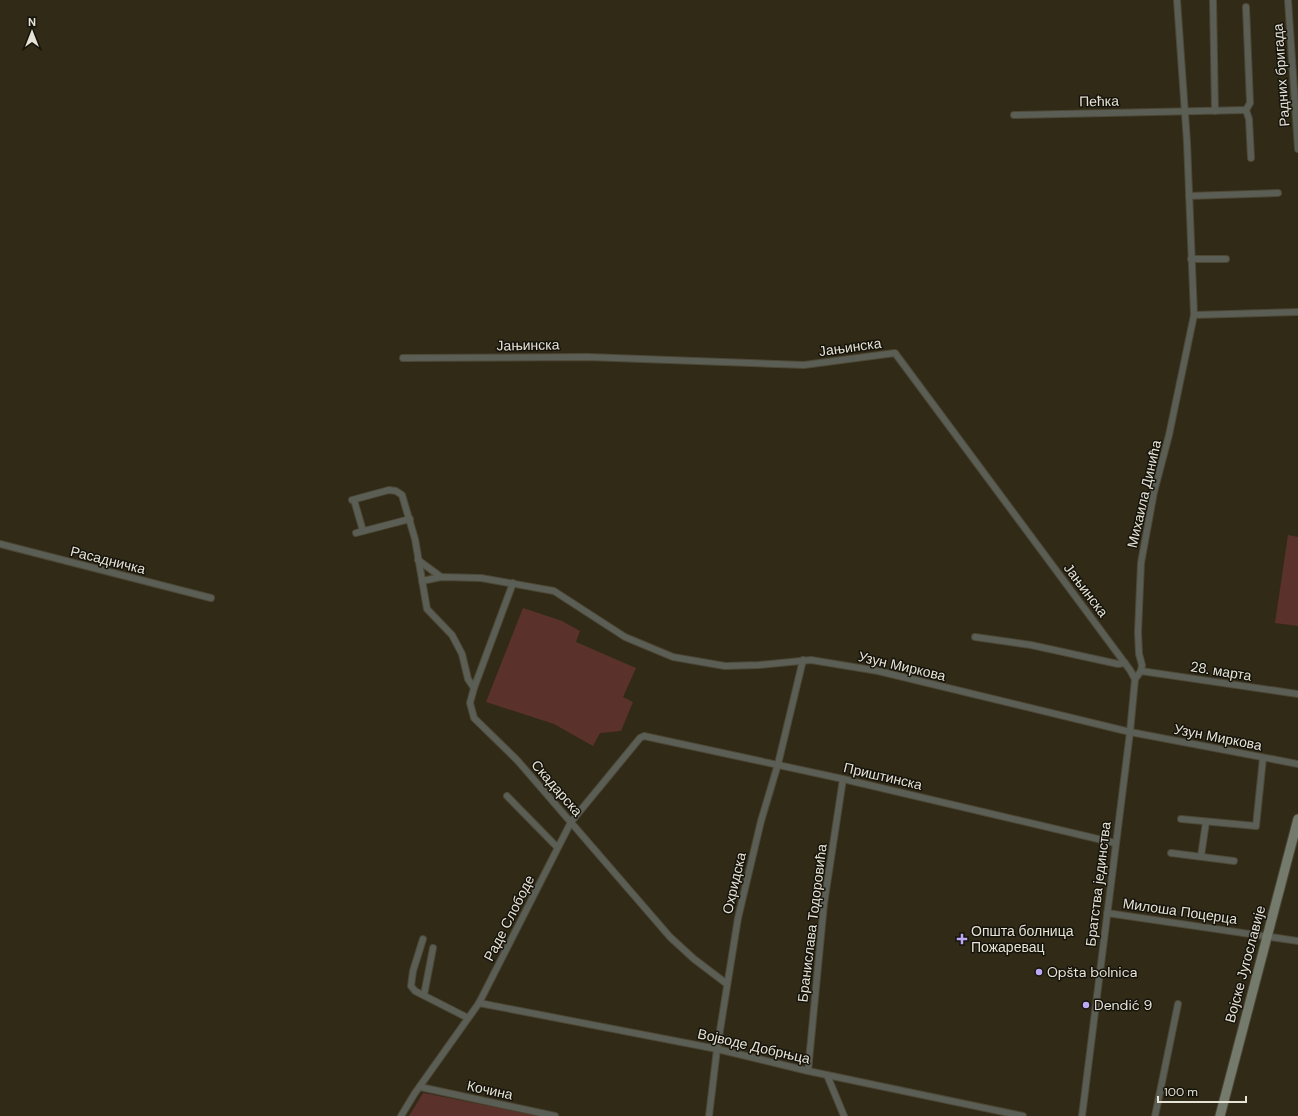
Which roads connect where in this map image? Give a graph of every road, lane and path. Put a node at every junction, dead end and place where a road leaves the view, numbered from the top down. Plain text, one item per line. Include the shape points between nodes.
1 (1176, 0) edge
2 (1213, 0) edge
3 (1288, 0) edge
4 (1246, 7) dead end
5 (1246, 110) junction
6 (1185, 111) junction
7 (1215, 111) junction
8 (1014, 115) dead end
9 (1298, 149) edge
10 (1251, 158) dead end
11 (1278, 193) dead end
12 (1190, 196) junction
13 (1191, 259) junction
14 (1226, 259) dead end
15 (1298, 312) edge
16 (1194, 315) junction
17 (403, 358) dead end
18 (410, 519) junction
19 (363, 531) junction
20 (356, 533) dead end
21 (0, 544) edge
22 (418, 560) junction
23 (441, 577) junction
24 (422, 581) junction
25 (513, 583) junction
26 (211, 598) dead end
27 (975, 637) dead end
28 (803, 660) junction
29 (1125, 663) junction
30 (1141, 671) junction
31 (1135, 679) junction
32 (474, 688) junction
33 (1298, 694) edge
34 (1130, 732) junction
35 (644, 736) joint
36 (1263, 758) junction
37 (778, 764) junction
38 (1298, 764) edge
39 (843, 779) junction
40 (507, 796) dead end
41 (1181, 819) dead end
42 (1298, 819) edge
43 (571, 822) junction
44 (1206, 822) junction
45 (1115, 843) junction
46 (557, 847) junction
47 (1171, 853) dead end
48 (1201, 856) junction
49 (1234, 861) dead end
50 (1107, 912) junction
51 (1267, 935) junction
52 (423, 939) dead end
53 (1298, 941) edge
54 (433, 948) dead end
55 (728, 984) junction
56 (424, 995) junction
57 (479, 1003) junction
58 (1178, 1004) dead end
59 (468, 1018) junction
60 (717, 1049) junction
61 (808, 1071) junction
62 (827, 1075) junction
63 (420, 1087) junction
64 (401, 1116) edge
65 (555, 1116) edge
66 (708, 1116) edge
67 (844, 1116) edge
68 (1023, 1116) edge
69 (1082, 1116) edge
70 (1155, 1116) edge
71 (1220, 1116) edge

1 - 6 street
2 - 7 street
3 - 9 street, Радних бригада
4 - 5 street via 1250,102
5 - 7 street, Пећка
5 - 10 street via 1249,119
6 - 7 street, Пећка
6 - 8 street, Пећка
6 - 12 street
11 - 12 street
12 - 13 street
13 - 14 street
13 - 16 street
15 - 16 street
16 - 30 street, Михаила Динића via 1169,435 1154,492 1141,563 1138,632
17 - 29 street, Јањинска via 588,357 804,365 895,353
18 - 19 street
18 - 19 street via 402,495 389,490 353,500
18 - 22 street
19 - 20 street
21 - 26 street, Расадничка
22 - 23 street
22 - 24 street
23 - 24 street, Узун Миркова
23 - 25 street, Узун Миркова via 481,578
24 - 32 street via 427,609 452,635 462,654 468,679
25 - 28 street, Узун Миркова via 554,591 625,637 673,657 725,666
25 - 32 street, Скадарска
27 - 29 street via 1031,645 1118,664
28 - 34 street, Узун Миркова via 878,671
28 - 37 street, Охридска
29 - 31 street, Јањинска
30 - 31 street
30 - 33 street, 28. марта
31 - 34 street, Братства јединства
32 - 43 street, Скадарска via 470,703 474,718 517,760
34 - 36 street, Узун Миркова
34 - 45 street, Братства јединства
35 - 37 street, Приштинска
35 - 43 street, Раде Слободе
36 - 38 street, Узун Миркова
36 - 44 street via 1256,826
37 - 39 street, Приштинска
37 - 55 street, Охридска via 761,821 738,918
39 - 45 street, Приштинска
39 - 61 street, Бранислава Тодоровића via 823,911
40 - 46 street
41 - 44 street
42 - 51 main road, Војске Југославије
43 - 46 street, Раде Слободе
43 - 55 street, Скадарска via 670,937
44 - 48 street
45 - 50 street, Братства јединства
46 - 57 street, Раде Слободе
47 - 48 street
48 - 49 street
50 - 51 street, Милоша Поцерца
50 - 69 street, Братства јединства
51 - 53 street, Милоша Поцерца
51 - 71 main road, Војске Југославије
52 - 56 street via 413,971 412,986 415,991
54 - 56 street
55 - 60 street, Охридска
56 - 59 street
57 - 59 street, Раде Слободе
57 - 60 street, Војводе Добрњца
58 - 70 street
59 - 63 street, Раде Слободе
60 - 61 street, Војводе Добрњца
60 - 66 street, Охридска
61 - 62 street, Војводе Добрњца
62 - 67 street
62 - 68 street, Војводе Добрњца
63 - 64 street, Раде Слободе
63 - 65 street, Кочина

